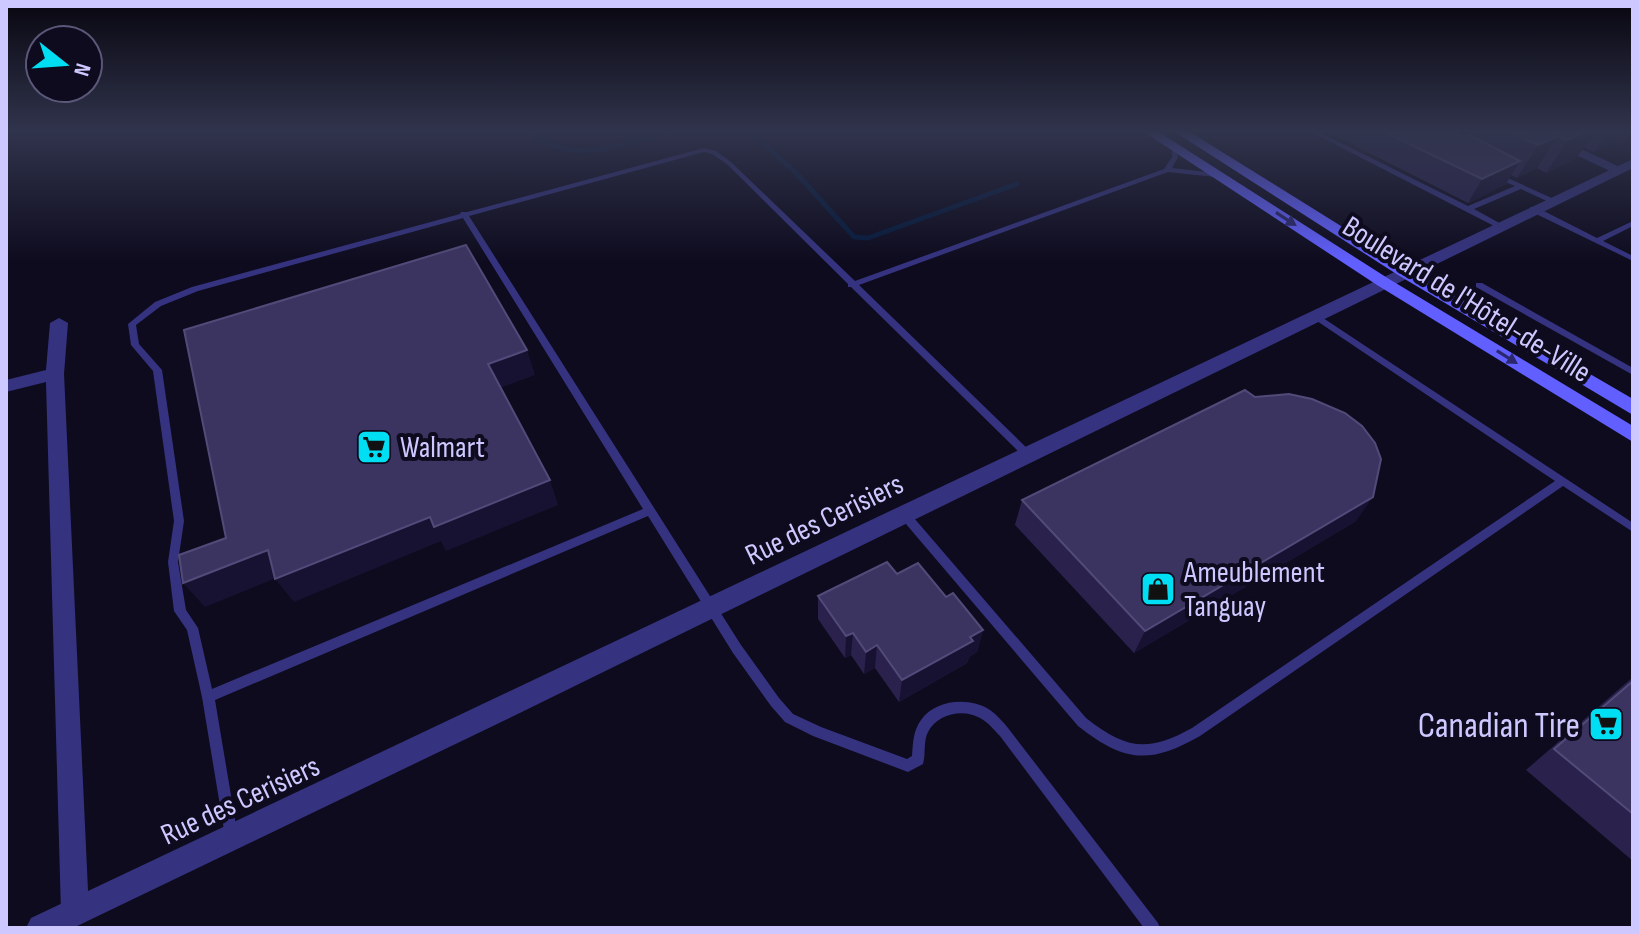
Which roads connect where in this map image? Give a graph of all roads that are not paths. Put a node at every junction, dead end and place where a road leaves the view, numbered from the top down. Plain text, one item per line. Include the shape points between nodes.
1 (608, 176) edge
2 (742, 176) edge
3 (1152, 176) edge
4 (1218, 176) edge
5 (1233, 176) edge
6 (1401, 176) edge
7 (1498, 176) edge
8 (1603, 176) edge
9 (1521, 186) junction
10 (1552, 200) junction
11 (1468, 209) junction
12 (1533, 209) junction
13 (464, 214) junction
14 (1633, 223) edge
15 (1499, 225) junction
16 (1597, 241) junction
17 (1633, 259) edge
18 (1394, 277) junction
19 (851, 285) junction
20 (1479, 285) dead end
21 (1314, 315) junction
22 (59, 323) dead end
23 (1633, 372) edge
24 (55, 374) junction
25 (6, 386) edge
26 (1633, 408) edge
27 (1633, 435) edge
28 (1027, 454) junction
29 (1563, 481) junction
30 (649, 511) junction
31 (904, 514) junction
32 (1633, 528) edge
33 (711, 608) junction
34 (208, 697) junction
35 (231, 837) junction
36 (75, 912) junction
37 (41, 928) edge
38 (1153, 928) edge

1 - 13 lane
2 - 19 lane
3 - 19 lane
4 -> 18 main road, Boulevard de l'Hôtel-de-Ville
5 - 18 main road, Boulevard de l'Hôtel-de-Ville
6 - 11 lane
7 - 9 lane
8 - 10 street, Rue des Cerisiers
9 - 10 lane
9 - 11 lane
10 - 12 street, Rue des Cerisiers
11 - 15 lane
12 - 15 street, Rue des Cerisiers
12 - 16 lane
13 - 30 lane
13 - 34 lane via 195,289 158,304 132,324 135,345 157,370 179,521 173,562 180,611 192,628
14 - 16 lane
15 - 18 street, Rue des Cerisiers
16 - 17 lane
18 - 21 street, Rue des Cerisiers
18 - 26 main road, Boulevard de l'Hôtel-de-Ville
18 -> 27 main road, Boulevard de l'Hôtel-de-Ville
19 - 28 lane
20 - 23 lane
21 - 28 street, Rue des Cerisiers
21 - 29 lane
22 - 24 street
24 - 25 street
24 - 36 street
28 - 31 street, Rue des Cerisiers
29 - 31 lane via 1196,732 1153,751 1123,748 1082,722
29 - 32 lane
30 - 33 lane
30 - 34 lane
31 - 33 street, Rue des Cerisiers
33 - 35 street, Rue des Cerisiers
33 - 38 lane via 789,718 897,764 908,766 918,760 919,737 936,714 966,708 988,715
34 - 35 lane
35 - 36 street, Rue des Cerisiers
36 - 37 street, Rue des Cerisiers

